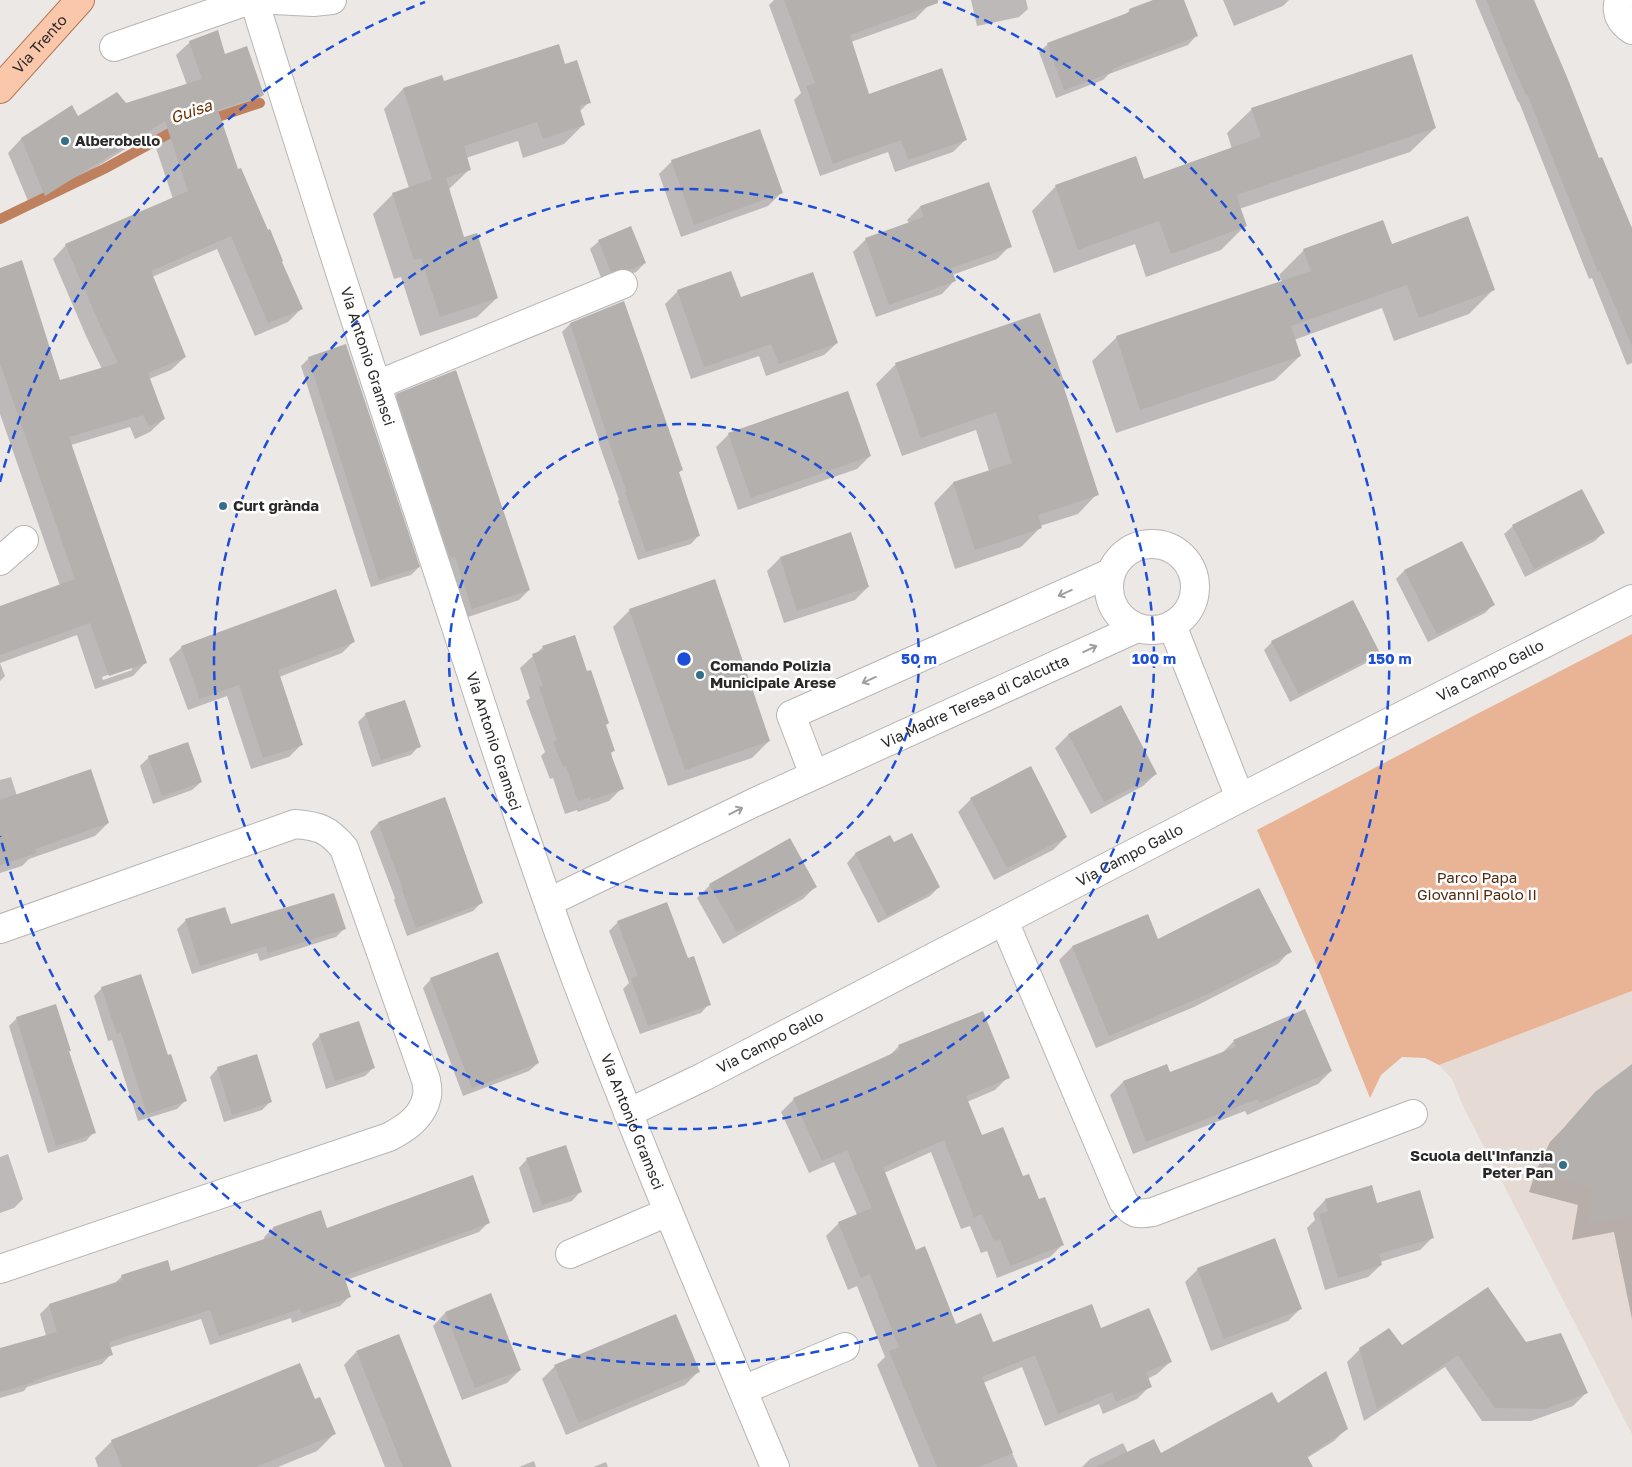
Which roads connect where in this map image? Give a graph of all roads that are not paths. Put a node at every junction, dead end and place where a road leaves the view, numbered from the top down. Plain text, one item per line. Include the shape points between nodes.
1 (80, 0) edge
2 (250, 0) edge
3 (254, 0) edge
4 (274, 0) edge
5 (332, 0) edge
6 (1619, 0) edge
7 (1632, 30) edge
8 (114, 47) dead end
9 (0, 89) edge
10 (623, 284) dead end
11 (377, 385) junction
12 (24, 540) dead end
13 (0, 561) edge
14 (1110, 574) junction
15 (1632, 599) edge
16 (1172, 625) junction
17 (1137, 628) junction
18 (814, 775) junction
19 (1240, 798) junction
20 (549, 902) junction
21 (1004, 921) junction
22 (0, 929) edge
23 (628, 1113) junction
24 (1414, 1114) dead end
25 (668, 1212) junction
26 (570, 1254) dead end
27 (0, 1269) edge
28 (845, 1348) dead end
29 (743, 1390) junction
30 (775, 1467) edge

1 - 9 main road, Via Trento
2 - 8 street
3 - 11 street, Via Antonio Gramsci
4 - 5 street
6 - 7 street via 1620,18
10 - 11 street
11 - 20 street, Via Antonio Gramsci
12 - 13 street
14 - 16 street via 1116,561 1138,545 1165,545 1181,554 1194,574 1194,594 1187,612
14 - 17 street via 1110,600 1116,612
14 -> 18 street via 792,715
15 - 19 street, Via Campo Gallo
16 - 17 street via 1155,630
16 - 19 street
18 -> 17 street, Via Madre Teresa di Calcutta
20 -> 18 street, Via Madre Teresa di Calcutta
19 - 21 street, Via Campo Gallo
20 - 23 street, Via Antonio Gramsci
21 - 23 street, Via Campo Gallo
21 - 24 street via 1123,1200 1134,1212 1153,1212
22 - 27 street via 295,824 322,829 344,848 426,1080 427,1097 410,1126 389,1137
23 - 25 street, Via Antonio Gramsci
25 - 26 street
25 - 29 street, Via Antonio Gramsci
28 - 29 street
29 - 30 street, Via Antonio Gramsci

